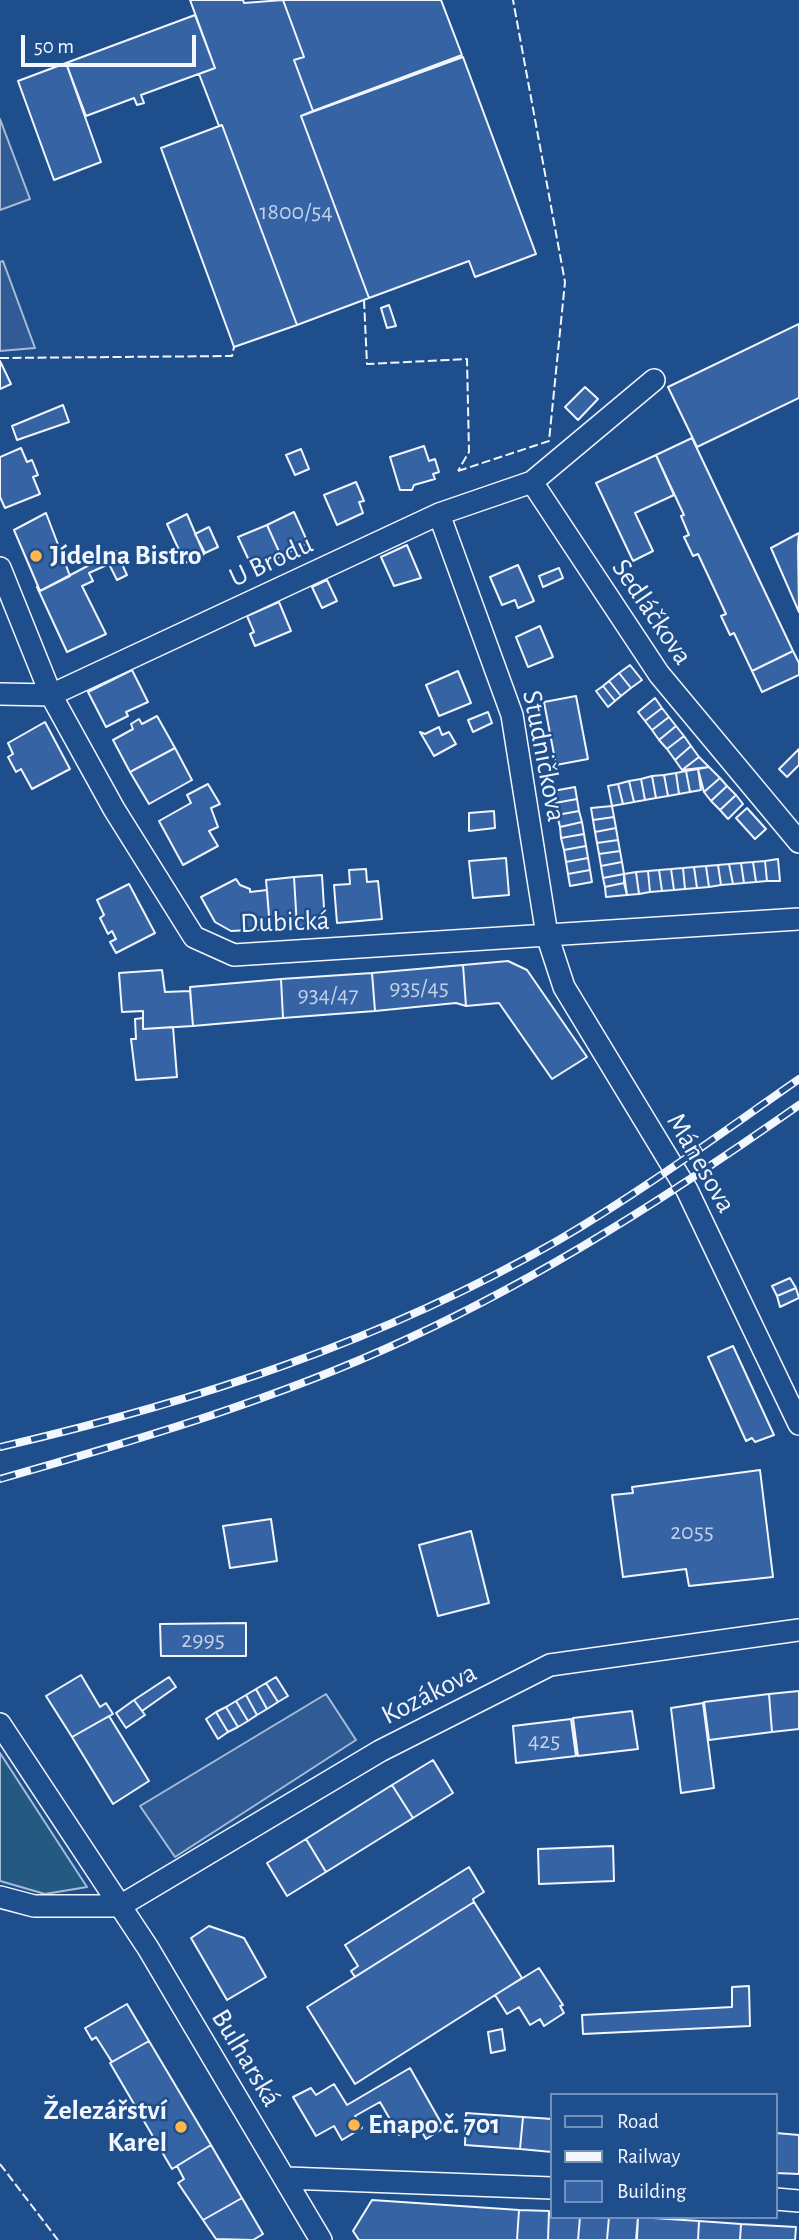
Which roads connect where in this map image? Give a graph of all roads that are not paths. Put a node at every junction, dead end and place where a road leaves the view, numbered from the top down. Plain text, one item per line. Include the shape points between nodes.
1 (654, 380) dead end
2 (532, 482) junction
3 (439, 514) junction
4 (0, 568) edge
5 (0, 694) edge
6 (51, 695) junction
7 (799, 842) edge
8 (799, 919) edge
9 (547, 935) junction
10 (799, 1424) edge
11 (799, 1630) edge
12 (0, 1724) edge
13 (0, 1897) edge
14 (120, 1906) junction
15 (287, 2178) junction
16 (550, 2188) edge
17 (778, 2199) edge
18 (799, 2200) edge
19 (321, 2240) edge

1 - 2 street
2 - 3 street
2 - 7 street, Sedláčkova via 659,674
3 - 6 street, U Brodu
3 - 9 street, Studničkova via 512,715
4 - 6 street, Dubická
5 - 6 street
6 - 9 street, Dubická via 194,937 234,955
8 - 9 street, Dubická
9 - 10 street, Mánesova via 564,988 687,1190
11 - 14 street, Kozákova via 550,1665 380,1751
12 - 14 street, Bulharská
13 - 14 street via 34,1906
14 - 15 street, Bulharská
15 - 16 street
15 - 19 street, Bulharská
17 - 18 street

